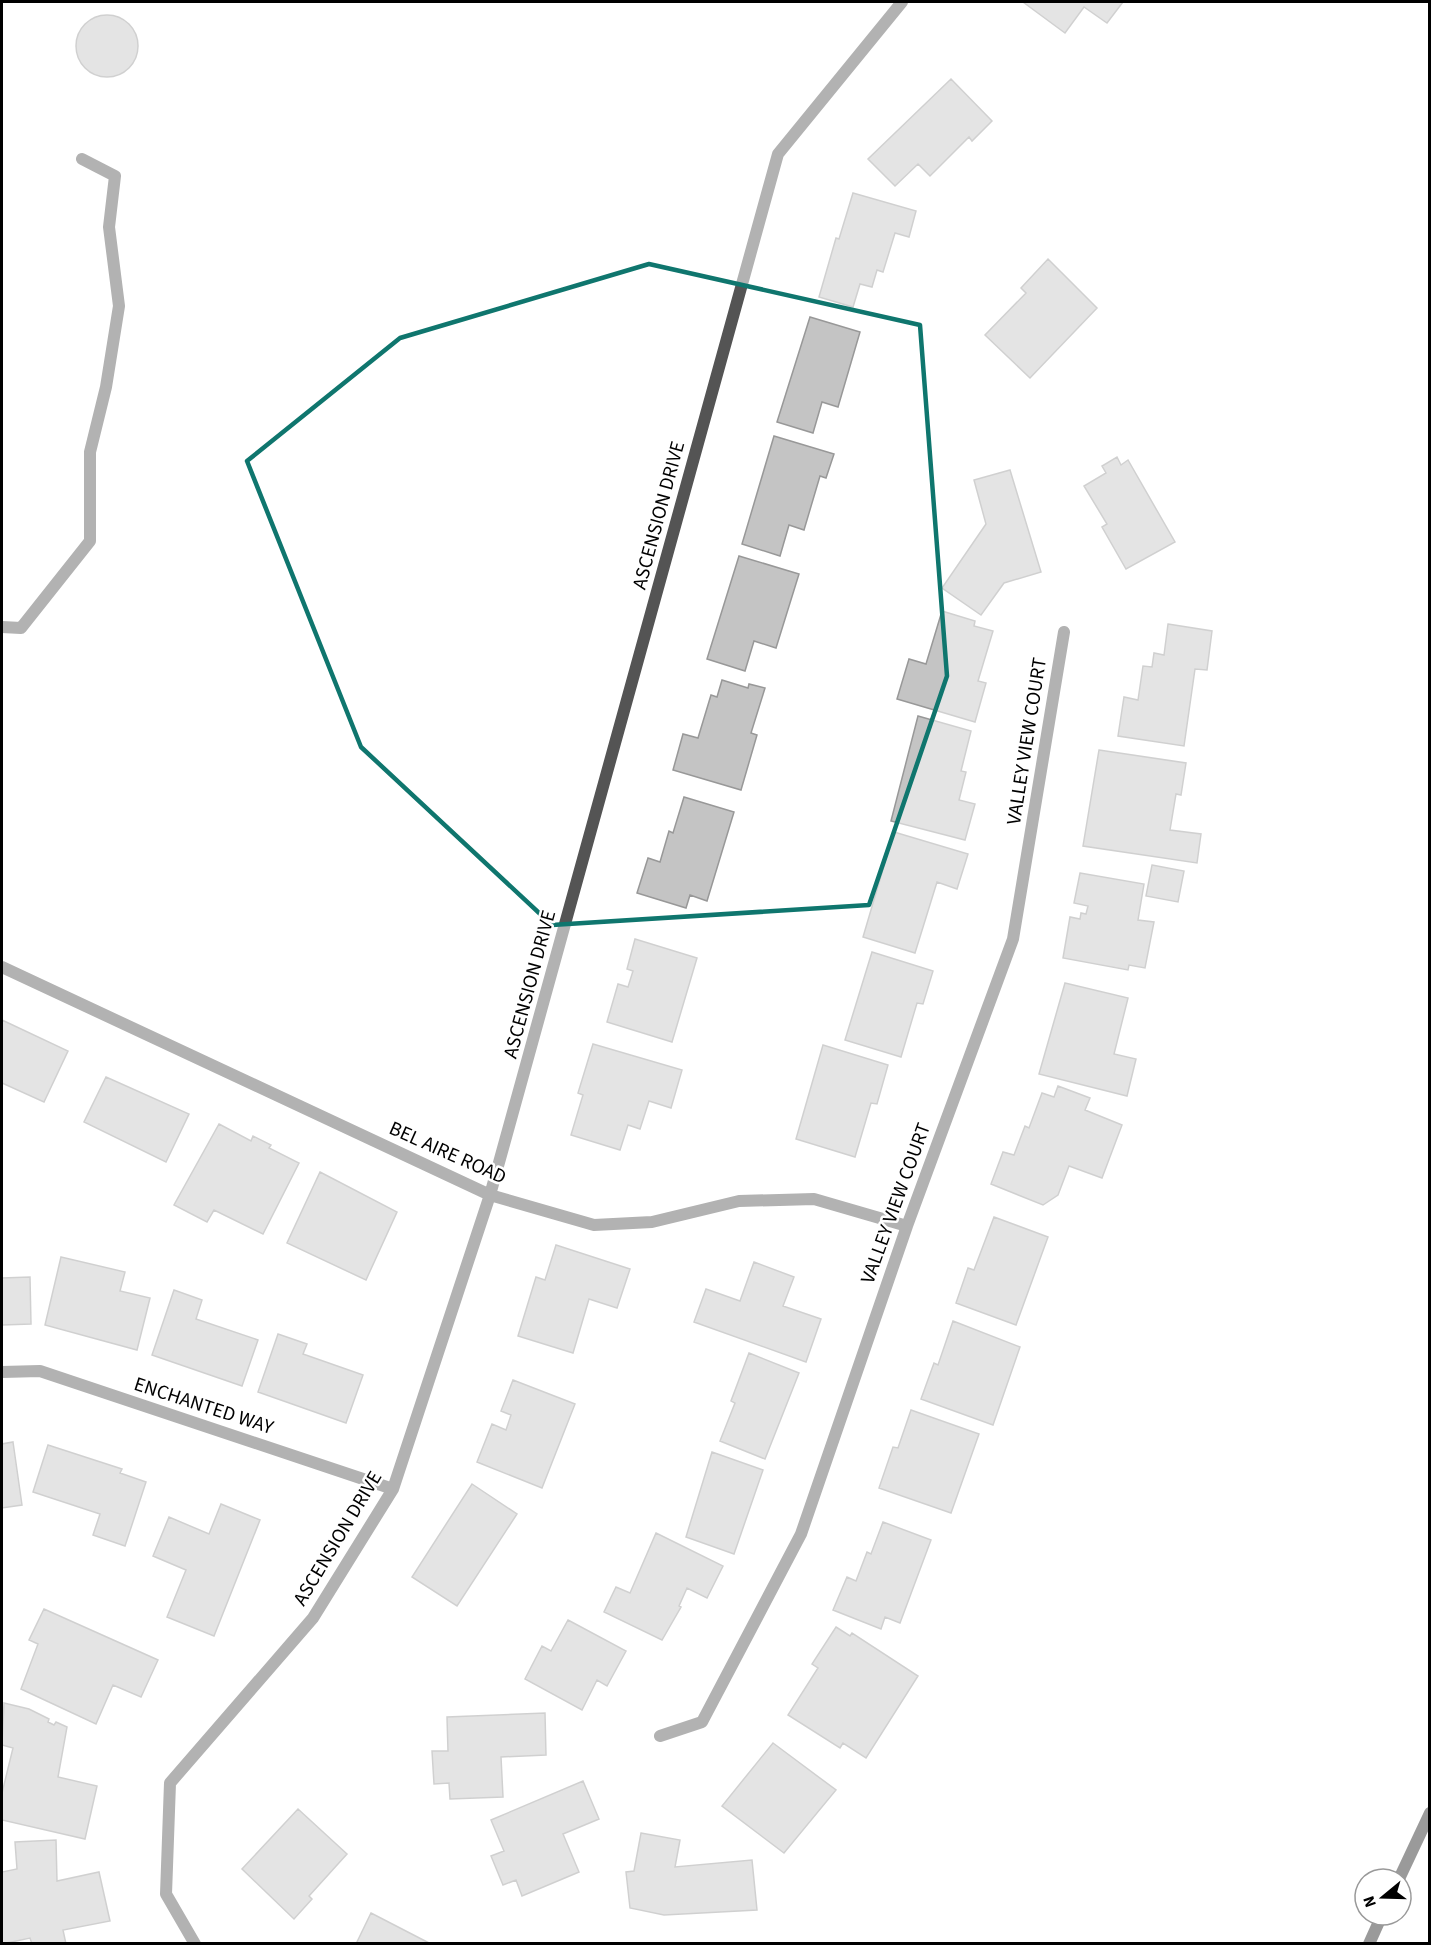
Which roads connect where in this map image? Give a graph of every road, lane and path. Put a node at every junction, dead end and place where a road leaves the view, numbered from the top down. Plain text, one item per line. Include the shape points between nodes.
1 (902, 2) edge
2 (82, 159) dead end
3 (2, 627) edge
4 (1064, 632) dead end
5 (2, 967) edge
6 (490, 1195) junction
7 (907, 1226) junction
8 (2, 1372) edge
9 (393, 1489) junction
10 (660, 1736) dead end
11 (1430, 1813) edge
12 (1405, 1867) edge
13 (1377, 1927) edge
14 (195, 1944) edge
15 (1369, 1944) edge

1 - 6 street, ASCENSION DRIVE via 778,154
2 - 3 street via 115,176 109,227 119,306 106,387 90,452 90,541 21,628
4 - 7 street, VALLEY VIEW COURT via 1014,939
5 - 6 street, BEL AIRE ROAD
6 - 7 street, BEL AIRE ROAD via 594,1224 652,1222 739,1201 814,1199
6 - 9 street, ASCENSION DRIVE
7 - 10 street, VALLEY VIEW COURT via 801,1534 702,1722
8 - 9 street, ENCHANTED WAY via 40,1371
9 - 14 street, ASCENSION DRIVE via 313,1618 170,1783 166,1894
11 - 12 main road
13 - 15 main road

